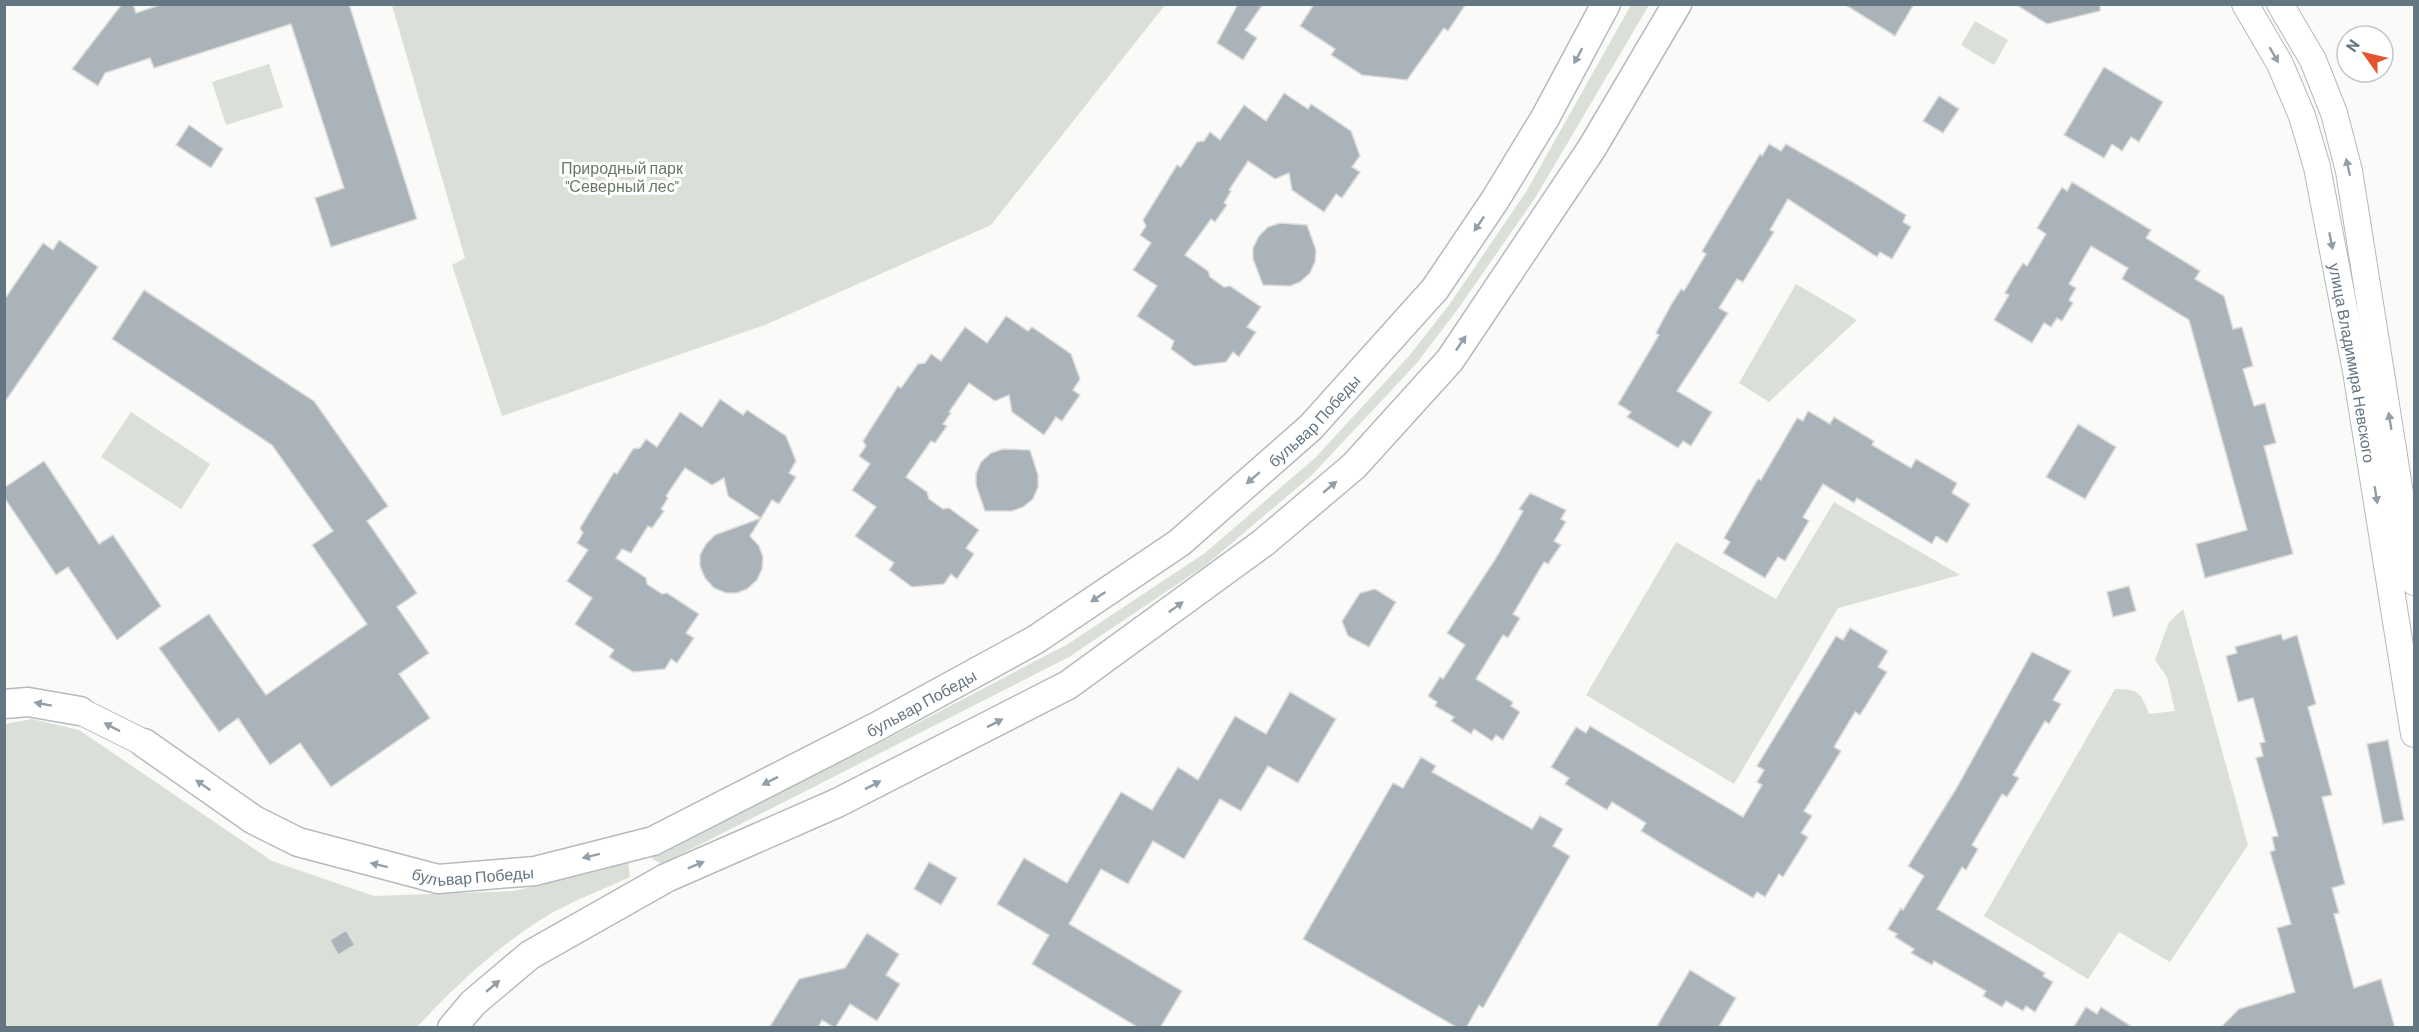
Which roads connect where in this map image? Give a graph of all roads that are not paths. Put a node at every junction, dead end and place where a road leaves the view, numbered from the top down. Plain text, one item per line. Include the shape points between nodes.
1 (1606, 4) edge
2 (1677, 4) edge
3 (2245, 4) edge
4 (2280, 4) edge
5 (2415, 582) edge
6 (4, 704) edge
7 (80, 711) joint
8 (2415, 734) edge
9 (144, 743) joint
10 (653, 841) junction
11 (620, 849) junction
12 (666, 878) junction
13 (638, 894) junction
14 (452, 1028) edge

1 -> 10 main road, бульвар Победы via 1545,118 1435,289 1311,427 1179,543 1035,640
12 -> 2 main road via 837,803 1068,685 1263,543 1354,466 1450,360 1592,148
3 -> 8 street, улица Владимира Невского via 2280,64 2302,116 2316,167 2356,371
5 -> 4 street, улица Владимира Невского via 2349,171 2334,113 2313,60
7 -> 6 main road, бульвар Победы via 28,702
9 -> 7 street, бульвар Победы
11 -> 9 main road, бульвар Победы via 535,871 438,879 298,842 254,820
10 - 11 main road, бульвар Победы
10 - 12 main road via 646,851 645,864 654,874
11 - 13 main road via 631,852 641,865 644,876
12 - 13 main road
14 -> 13 main road via 473,1003 530,955

